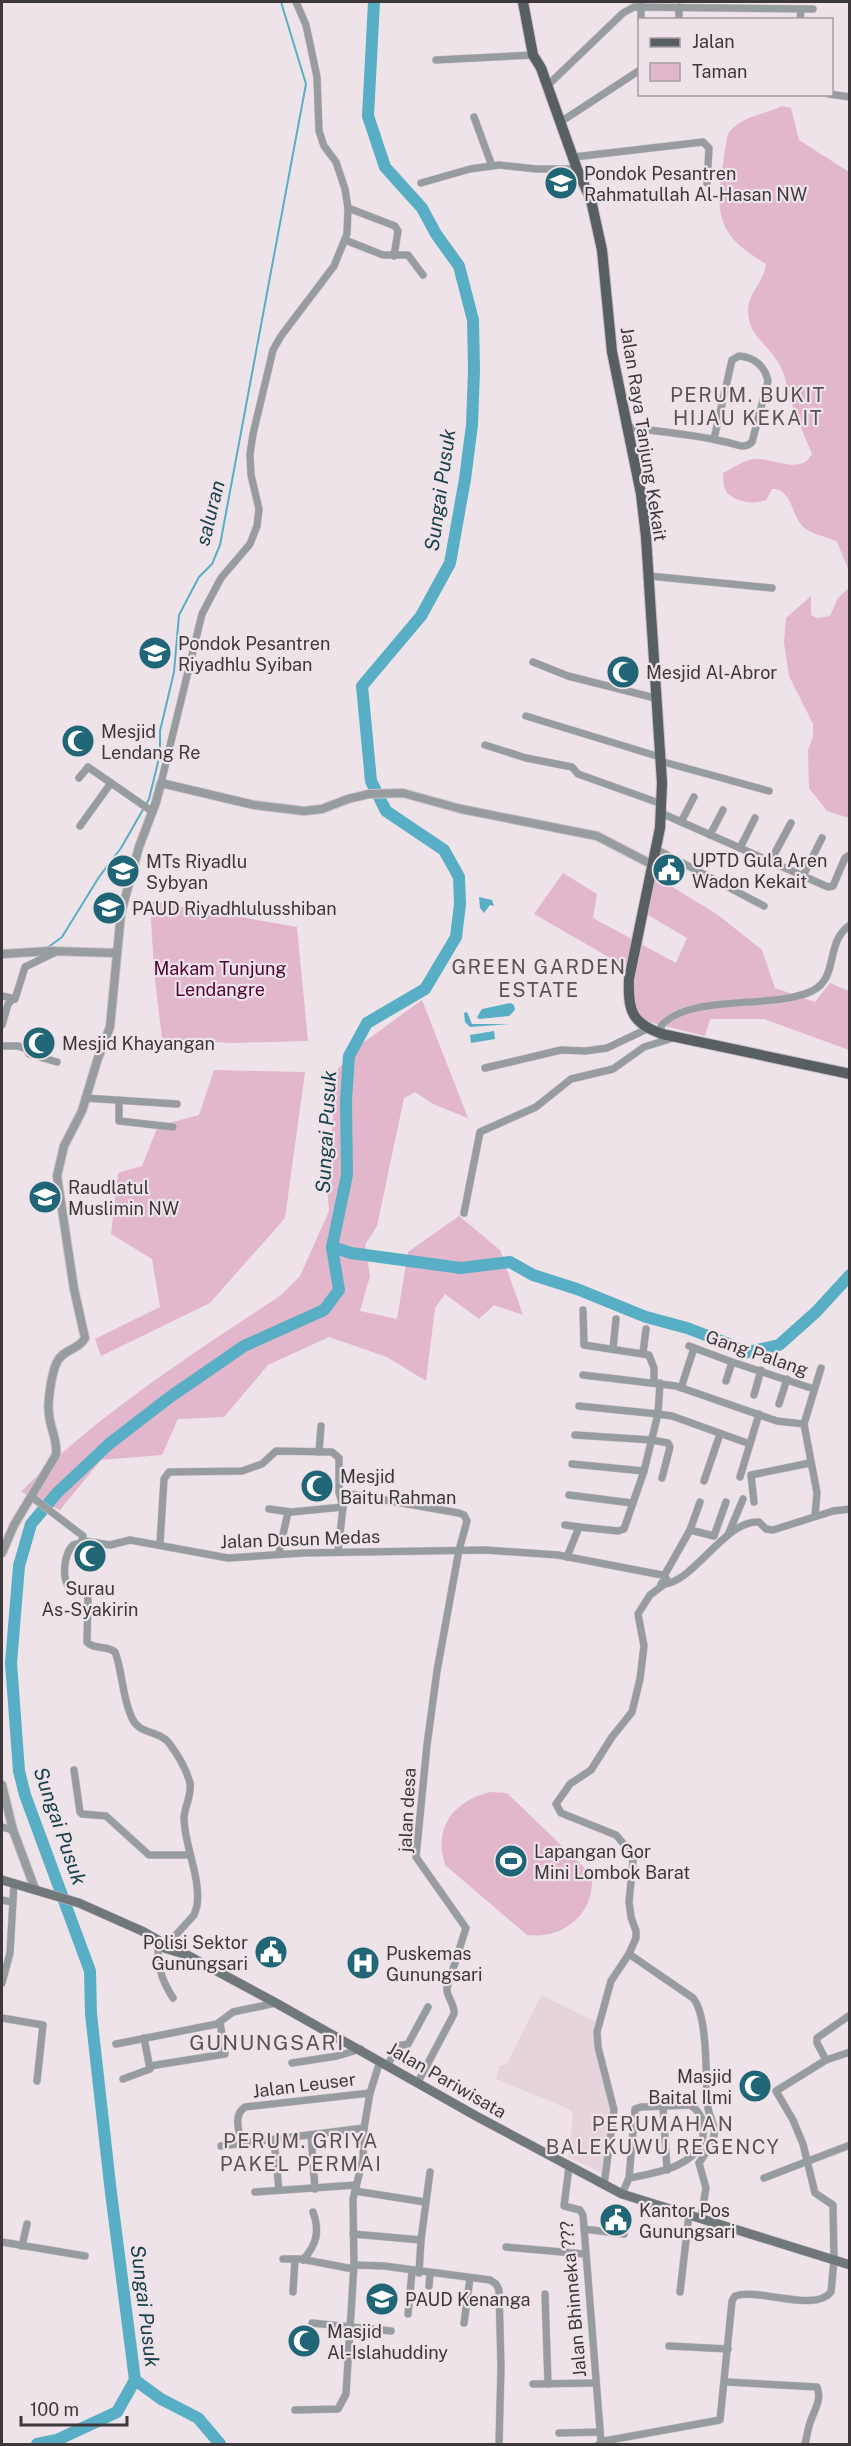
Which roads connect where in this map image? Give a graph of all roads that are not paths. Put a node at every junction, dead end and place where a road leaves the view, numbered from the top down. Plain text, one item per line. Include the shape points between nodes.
1 (296, 2) edge
2 (523, 2) edge
3 (679, 5) edge
4 (641, 6) junction
5 (801, 9) junction
6 (813, 9) dead end
7 (641, 18) edge
8 (800, 18) edge
9 (533, 55) junction
10 (436, 60) dead end
11 (638, 71) edge
12 (547, 86) junction
13 (833, 95) edge
14 (849, 97) edge
15 (474, 117) dead end
16 (562, 121) junction
17 (574, 157) junction
18 (492, 166) junction
19 (577, 169) junction
20 (421, 183) dead end
21 (707, 183) dead end
22 (348, 208) junction
23 (345, 240) junction
24 (394, 256) junction
25 (423, 275) dead end
26 (626, 427) junction
27 (714, 439) junction
28 (649, 576) junction
29 (772, 588) dead end
30 (533, 663) dead end
31 (655, 698) junction
32 (526, 716) dead end
33 (486, 745) dead end
34 (660, 759) junction
35 (79, 778) dead end
36 (111, 783) junction
37 (161, 783) junction
38 (769, 791) dead end
39 (694, 797) dead end
40 (662, 808) junction
41 (148, 810) junction
42 (723, 810) dead end
43 (755, 818) dead end
44 (681, 822) junction
45 (791, 823) dead end
46 (80, 826) dead end
47 (710, 835) junction
48 (822, 838) dead end
49 (740, 848) junction
50 (656, 849) junction
51 (849, 855) edge
52 (770, 862) junction
53 (651, 864) junction
54 (803, 876) junction
55 (764, 906) dead end
56 (849, 925) edge
57 (58, 951) junction
58 (116, 953) junction
59 (2, 954) edge
60 (2, 996) edge
61 (15, 999) junction
62 (2, 1025) edge
63 (647, 1029) junction
64 (662, 1034) junction
65 (678, 1037) junction
66 (2, 1046) edge
67 (57, 1062) dead end
68 (485, 1068) dead end
69 (849, 1074) edge
70 (85, 1098) junction
71 (119, 1100) junction
72 (177, 1104) dead end
73 (173, 1127) dead end
74 (464, 1213) dead end
75 (583, 1310) dead end
76 (616, 1319) dead end
77 (646, 1329) dead end
78 (613, 1349) junction
79 (643, 1353) junction
80 (732, 1362) junction
81 (822, 1368) dead end
82 (761, 1370) junction
83 (583, 1376) dead end
84 (787, 1379) junction
85 (726, 1381) dead end
86 (657, 1383) junction
87 (681, 1388) junction
88 (814, 1389) junction
89 (754, 1395) dead end
90 (779, 1404) dead end
91 (579, 1406) dead end
92 (658, 1414) junction
93 (759, 1414) junction
94 (804, 1424) junction
95 (321, 1426) dead end
96 (720, 1434) junction
97 (575, 1435) dead end
98 (652, 1440) junction
99 (750, 1444) junction
100 (319, 1452) junction
101 (810, 1463) junction
102 (572, 1464) dead end
103 (644, 1471) junction
104 (740, 1477) dead end
105 (662, 1478) dead end
106 (704, 1481) dead end
107 (339, 1492) junction
108 (569, 1495) dead end
109 (34, 1498) junction
110 (743, 1499) dead end
111 (700, 1502) dead end
112 (726, 1502) dead end
113 (754, 1502) dead end
114 (632, 1503) junction
115 (343, 1507) junction
116 (269, 1509) dead end
117 (849, 1509) edge
118 (288, 1512) junction
119 (815, 1516) junction
120 (565, 1525) dead end
121 (579, 1527) junction
122 (690, 1530) junction
123 (728, 1536) junction
124 (82, 1541) junction
125 (160, 1544) junction
126 (459, 1550) junction
127 (338, 1552) junction
128 (2, 1553) edge
129 (279, 1553) junction
130 (567, 1557) junction
131 (662, 1583) junction
132 (74, 1770) dead end
133 (2, 1785) edge
134 (3, 1795) edge
135 (2, 1827) edge
136 (13, 1830) junction
137 (190, 1855) junction
138 (2, 1880) edge
139 (14, 1883) junction
140 (43, 1891) junction
141 (2, 1900) edge
142 (12, 1902) junction
143 (161, 1944) junction
144 (629, 1954) junction
145 (2, 1983) edge
146 (173, 1998) dead end
147 (276, 2003) junction
148 (428, 2007) dead end
149 (849, 2015) edge
150 (2, 2018) edge
151 (220, 2022) junction
152 (144, 2038) junction
153 (116, 2044) dead end
154 (361, 2049) junction
155 (849, 2052) edge
156 (826, 2060) junction
157 (292, 2063) dead end
158 (384, 2063) junction
159 (150, 2066) junction
160 (123, 2079) dead end
161 (37, 2081) dead end
162 (418, 2082) junction
163 (370, 2093) junction
164 (663, 2106) junction
165 (364, 2128) junction
166 (311, 2135) junction
167 (274, 2140) junction
168 (241, 2142) junction
169 (849, 2145) edge
170 (221, 2146) dead end
171 (809, 2162) junction
172 (569, 2167) junction
173 (667, 2170) junction
174 (430, 2172) dead end
175 (629, 2178) junction
176 (764, 2178) dead end
177 (604, 2185) junction
178 (315, 2188) junction
179 (355, 2188) junction
180 (279, 2190) junction
181 (255, 2192) dead end
182 (622, 2194) junction
183 (425, 2202) junction
184 (313, 2212) dead end
185 (689, 2215) junction
186 (701, 2218) junction
187 (27, 2224) dead end
188 (584, 2229) junction
189 (353, 2234) junction
190 (624, 2234) dead end
191 (421, 2241) junction
192 (2, 2242) edge
193 (22, 2246) junction
194 (506, 2247) dead end
195 (585, 2253) junction
196 (85, 2256) dead end
197 (282, 2259) dead end
198 (299, 2260) junction
199 (834, 2260) junction
200 (849, 2265) edge
201 (353, 2267) junction
202 (416, 2272) junction
203 (430, 2274) junction
204 (470, 2278) junction
205 (429, 2286) dead end
206 (292, 2292) dead end
207 (680, 2292) dead end
208 (545, 2294) dead end
209 (408, 2314) dead end
210 (312, 2323) dead end
211 (464, 2323) dead end
212 (349, 2327) junction
213 (391, 2331) dead end
214 (669, 2346) dead end
215 (728, 2349) junction
216 (726, 2382) junction
217 (595, 2383) junction
218 (533, 2384) dead end
219 (548, 2384) junction
220 (296, 2410) dead end
221 (600, 2432) junction
222 (559, 2433) dead end
223 (600, 2443) edge
224 (500, 2445) edge
225 (806, 2445) edge

1 - 22 street via 306,25 317,77 319,131 339,171
2 - 9 main road, Jalan Raya Tanjung Kekait
3 - 4 street
3 - 5 street
4 - 7 street
4 - 12 street via 623,13
5 - 6 street
5 - 8 street
9 - 10 street
9 - 12 main road, Jalan Raya Tanjung Kekait
11 - 16 street
12 - 16 main road, Jalan Raya Tanjung Kekait
13 - 14 street
15 - 18 street
16 - 17 main road, Jalan Raya Tanjung Kekait
17 - 19 main road, Jalan Raya Tanjung Kekait
17 - 21 street via 704,142 709,148
18 - 19 street
18 - 20 street
19 - 26 main road, Jalan Raya Tanjung Kekait via 591,200 602,250 612,352
22 - 23 street
22 - 24 street via 395,226 398,231
23 - 24 street
23 - 37 street via 334,266 273,350 251,444 251,475 259,509 257,526 250,544 215,586 202,614
24 - 25 street via 409,256
26 - 27 street
26 - 28 main road, Jalan Raya Tanjung Kekait via 641,494
27 - 27 street via 744,447 752,442 768,381 751,357 732,360
28 - 29 street
28 - 31 main road, Jalan Raya Tanjung Kekait
30 - 31 street
31 - 34 main road, Jalan Raya Tanjung Kekait
32 - 34 street
33 - 40 street via 573,768 578,774
34 - 38 street
34 - 40 main road, Jalan Raya Tanjung Kekait
35 - 36 street via 88,768
36 - 41 street
36 - 46 street
37 - 41 street
37 - 53 street via 285,810 316,810 348,799 389,792 410,794 461,809 597,836
39 - 44 street
40 - 44 street
40 - 50 main road, Jalan Raya Tanjung Kekait
41 - 58 street via 121,913
42 - 47 street
43 - 49 street
44 - 47 street
45 - 52 street
47 - 49 street
48 - 54 street
49 - 52 street
50 - 53 main road, Jalan Raya Tanjung Kekait
50 - 55 street
51 - 54 street via 833,886
52 - 54 street
53 - 63 main road, Jalan Raya Tanjung Kekait via 628,999 638,1021
56 - 64 street via 835,940 829,972 813,990 781,999 682,1012 665,1021
57 - 58 street
57 - 59 street
57 - 61 street via 26,966
58 - 70 street via 110,1027
60 - 61 street
61 - 62 street via 8,1004
63 - 64 main road
63 - 68 street via 607,1048 561,1050
64 - 65 main road
65 - 69 main road
65 - 74 street via 654,1042 613,1069 571,1079 536,1107 480,1132
66 - 67 street via 22,1047 29,1055
70 - 71 street
70 - 109 street via 64,1146 57,1176 85,1338 63,1353 55,1366 48,1412 57,1452
71 - 72 street
71 - 73 street via 119,1121
75 - 78 street via 584,1345
76 - 78 street
77 - 79 street
78 - 79 street
79 - 86 street via 650,1355
80 - 82 street, Gang Palang
80 - 85 street
80 - 87 street, Gang Palang via 692,1347
81 - 88 street, Gang Palang
82 - 84 street, Gang Palang
82 - 89 street
83 - 86 street
84 - 88 street, Gang Palang
84 - 90 street
86 - 87 street
86 - 92 street
87 - 93 street
88 - 94 street, Gang Palang
91 - 92 street
92 - 96 street
92 - 98 street
93 - 94 street
93 - 99 street
94 - 101 street, Gang Palang
95 - 100 street
96 - 99 street
96 - 106 street
97 - 98 street
98 - 103 street
98 - 105 street via 670,1446
99 - 104 street
100 - 107 street via 333,1452 339,1457
100 - 125 street via 277,1451 262,1464 235,1472 169,1472 164,1479
101 - 113 street via 751,1475
101 - 119 street, Gang Palang via 817,1493
102 - 103 street
103 - 114 street
107 - 115 street
107 - 126 street via 461,1513 467,1523
108 - 114 street
109 - 124 street via 82,1536
109 - 128 street via 14,1525
110 - 123 street
111 - 122 street
112 - 122 street via 714,1536
114 - 121 street via 621,1531
115 - 118 street
115 - 127 street
116 - 118 street
117 - 119 street
118 - 129 street
119 - 123 street via 773,1530 751,1522
120 - 121 street
121 - 130 street
122 - 131 street
123 - 131 street via 676,1582
124 - 125 street, Jalan Dusun Medas via 107,1545 127,1540
124 - 137 street via 66,1554 66,1584 88,1594 86,1641 90,1646 109,1648 116,1653 133,1720 141,1729 166,1740 180,1758 190,1785 184,1819
125 - 129 street, Jalan Dusun Medas via 221,1558
126 - 127 street, Jalan Dusun Medas
126 - 130 street, Jalan Dusun Medas
126 - 162 street, jalan desa via 428,1734 416,1857 466,1928 447,1988 454,2014
127 - 129 street, Jalan Dusun Medas
130 - 131 street, Jalan Dusun Medas via 640,1570
131 - 144 street via 650,1594 639,1614 644,1646 632,1712 591,1770 570,1784 556,1804 561,1813 616,1836 631,1854 628,1902 636,1934
132 - 137 street via 82,1814 106,1816 148,1856
133 - 134 street
134 - 136 street
135 - 136 street
136 - 140 street
137 - 143 street via 198,1897 195,1912
138 - 139 main road, Jalan Pariwisata
139 - 140 main road, Jalan Pariwisata
139 - 142 street
140 - 143 main road, Jalan Pariwisata via 127,1923
141 - 142 street
142 - 145 street via 10,1953
143 - 146 street via 159,1972
143 - 147 main road, Jalan Pariwisata
144 - 177 street via 611,1981 597,2032 614,2110
144 - 186 street via 690,1996 699,2009 708,2104 715,2131 699,2163 706,2188
147 - 151 street via 233,2012
147 - 154 main road, Jalan Pariwisata
148 - 158 street via 408,2044 398,2046
149 - 156 street via 817,2038
150 - 161 street via 43,2025
151 - 152 street
151 - 159 street via 226,2058
152 - 153 street
152 - 159 street
154 - 157 street
154 - 158 main road, Jalan Pariwisata
155 - 156 street
156 - 171 street via 776,2090
158 - 162 main road, Jalan Pariwisata
158 - 163 street
159 - 160 street via 149,2070
162 - 172 main road, Jalan Pariwisata
163 - 165 street
163 - 168 street, Jalan Leuser via 246,2107 238,2116
164 - 173 street
164 - 173 street via 692,2106 703,2126 692,2156
164 - 175 street via 640,2107 634,2112
165 - 166 street
165 - 179 street via 363,2159
166 - 167 street
166 - 178 street
167 - 168 street
167 - 180 street
168 - 170 street
169 - 171 street
171 - 176 street
171 - 199 street via 816,2194 833,2205
172 - 177 main road, Jalan Pariwisata
172 - 188 street, Jalan Bhinneka ??? via 564,2206 582,2212
173 - 175 street
174 - 183 street
175 - 182 street
177 - 182 main road, Jalan Pariwisata
178 - 179 street
178 - 180 street
179 - 183 street
179 - 189 street
180 - 181 street
182 - 185 main road, Jalan Pariwisata
183 - 191 street
184 - 198 street via 317,2237 312,2250
185 - 186 main road, Jalan Pariwisata
185 - 207 street
186 - 199 main road, Jalan Pariwisata
187 - 193 street
188 - 190 street
188 - 195 street, Jalan Bhinneka ???
189 - 191 street
189 - 201 street
191 - 202 street
192 - 193 street
193 - 196 street
194 - 195 street
195 - 217 street, Jalan Bhinneka ???
197 - 198 street
198 - 201 street
198 - 206 street
199 - 200 main road, Jalan Pariwisata
199 - 215 street via 832,2290 822,2300 756,2294 734,2297
201 - 202 street via 384,2266
201 - 212 street
202 - 203 street
202 - 209 street
203 - 204 street
203 - 205 street
204 - 211 street
204 - 224 street via 492,2281 498,2289
208 - 219 street
210 - 212 street
212 - 213 street
212 - 220 street via 347,2390 341,2406
214 - 215 street
215 - 216 street
216 - 223 street via 719,2421
216 - 225 street via 817,2387 818,2405 810,2421
217 - 219 street
217 - 221 street, Jalan Bhinneka ???
218 - 219 street
221 - 222 street
221 - 223 street, Jalan Bhinneka ???

